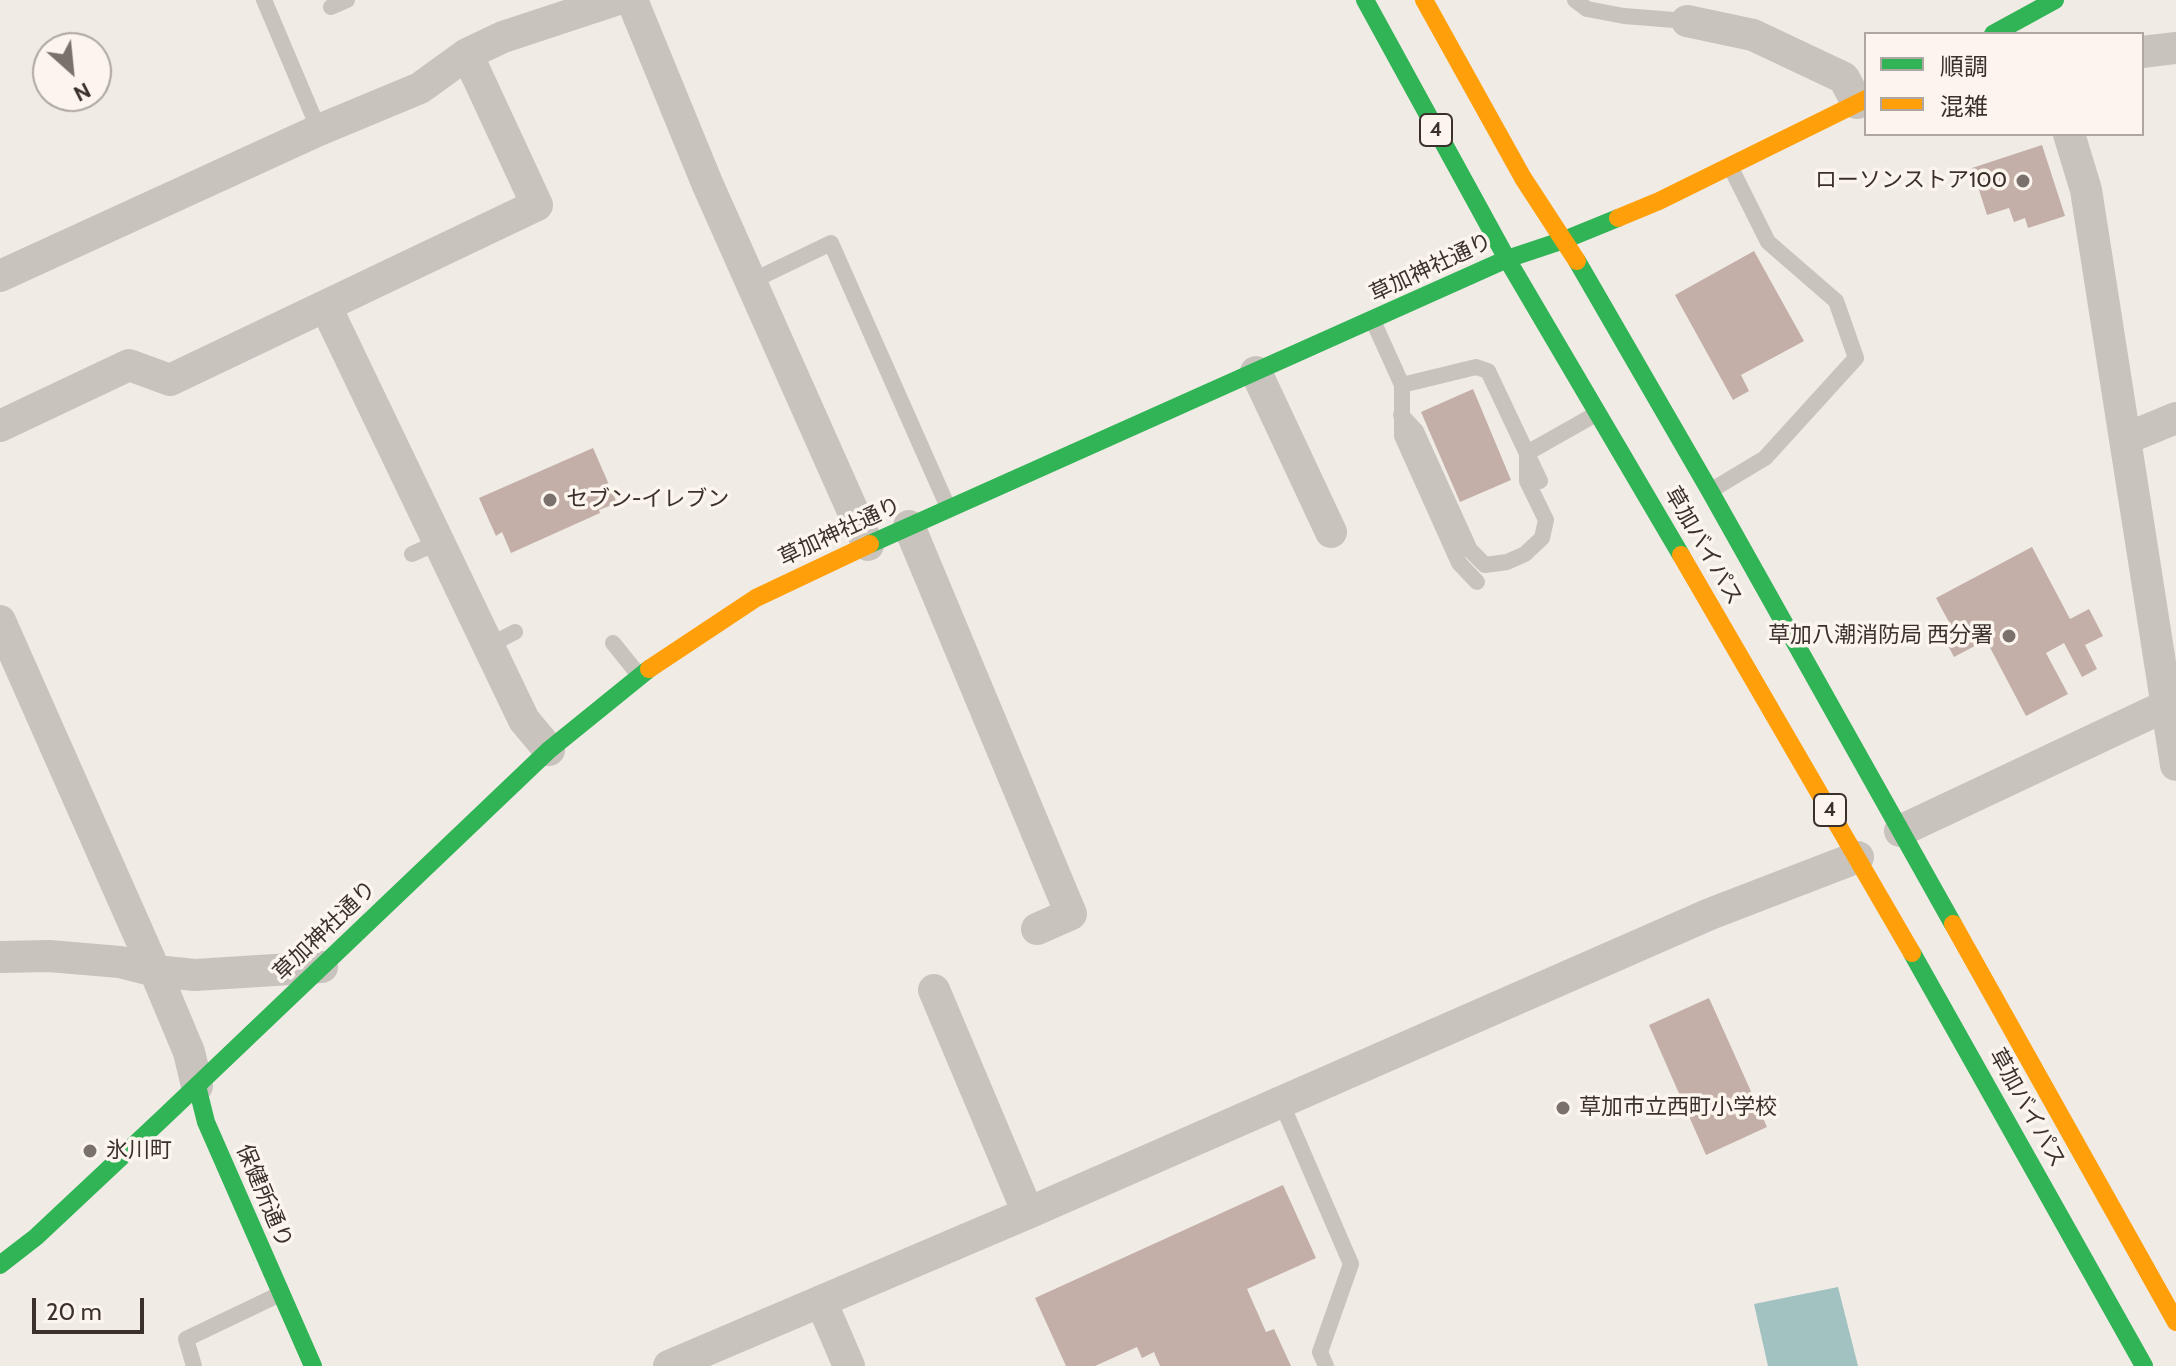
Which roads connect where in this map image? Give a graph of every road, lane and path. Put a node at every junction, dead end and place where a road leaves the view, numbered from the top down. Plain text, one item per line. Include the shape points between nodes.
1 (264, 0) edge
2 (347, 0) edge
3 (615, 0) edge
4 (632, 0) edge
5 (1365, 0) edge
6 (1424, 0) edge
7 (1575, 0) edge
8 (2055, 0) edge
9 (331, 7) dead end
10 (1687, 21) joint
11 (2011, 22) edge
12 (2176, 48) edge
13 (2144, 52) edge
14 (467, 54) junction
15 (1861, 101) edge
16 (319, 130) junction
17 (2070, 136) edge
18 (1730, 166) junction
19 (1564, 240) junction
20 (1507, 259) junction
21 (0, 276) edge
22 (752, 281) junction
23 (326, 307) junction
24 (1373, 321) junction
25 (1256, 372) junction
26 (1402, 385) junction
27 (1597, 413) junction
28 (1401, 415) junction
29 (2176, 418) edge
30 (0, 426) edge
31 (2125, 439) junction
32 (1527, 453) junction
33 (1540, 481) dead end
34 (1710, 491) junction
35 (948, 507) junction
36 (909, 526) junction
37 (1331, 532) dead end
38 (868, 545) junction
39 (1477, 582) dead end
40 (0, 621) edge
41 (613, 643) dead end
42 (639, 676) junction
43 (2172, 714) edge
44 (549, 750) junction
45 (2176, 765) edge
46 (1900, 831) junction
47 (1858, 857) junction
48 (1037, 929) dead end
49 (0, 957) edge
50 (322, 967) junction
51 (155, 971) junction
52 (934, 990) dead end
53 (197, 1086) junction
54 (1281, 1102) junction
55 (1028, 1213) junction
56 (0, 1265) edge
57 (281, 1294) junction
58 (821, 1301) junction
59 (2176, 1322) edge
60 (194, 1366) edge
61 (313, 1366) edge
62 (669, 1366) edge
63 (849, 1366) edge
64 (1326, 1366) edge
65 (2144, 1366) edge

1 - 16 lane
2 - 9 lane
3 - 14 street
4 - 22 street
5 - 20 main road, 草加バイパス / 4
6 - 19 main road, 草加バイパス / 4 via 1523,178
7 - 10 lane via 1587,9 1624,16
8 - 11 main road
10 - 15 street via 1753,35 1844,78
12 - 13 street
14 - 16 street via 420,88
14 - 23 street via 537,205
15 - 18 main road, 草加神社通り
16 - 21 street
17 - 31 street via 2086,190
18 - 19 main road, 草加神社通り
18 - 34 lane via 1768,242 1836,301 1856,358 1765,458
19 - 20 main road, 草加神社通り
19 - 34 main road, 草加バイパス / 4
20 - 24 main road, 草加神社通り
20 - 27 main road, 草加バイパス / 4
22 - 35 lane via 831,243
22 - 38 street
23 - 30 street via 170,380 129,365
23 - 44 street via 428,499 425,548 502,639 524,720
24 - 25 main road, 草加神社通り
24 - 26 lane
25 - 35 main road, 草加神社通り
25 - 37 street
26 - 28 lane
26 - 32 lane via 1476,367 1488,371
27 - 32 lane
27 - 47 main road, 草加バイパス / 4
28 - 32 lane via 1416,431 1470,550 1485,565 1516,558 1542,538 1546,520 1527,481
28 - 39 lane via 1402,436 1424,489 1459,563
29 - 31 street
31 - 43 street
32 - 33 lane
34 - 46 main road, 草加バイパス / 4
35 - 36 main road, 草加神社通り
36 - 38 main road, 草加神社通り
36 - 48 street via 1071,914
38 - 42 main road, 草加神社通り via 756,598
40 - 51 street
41 - 42 lane
42 - 44 main road, 草加神社通り
43 - 45 street
43 - 46 street
44 - 50 main road, 草加神社通り
46 - 59 main road, 草加バイパス / 4
47 - 54 street via 1710,914
47 - 65 main road, 草加バイパス / 4
49 - 51 street via 120,962
50 - 51 street via 195,975
50 - 53 main road, 草加神社通り
51 - 53 street via 189,1052
52 - 55 street
53 - 56 main road, 草加神社通り
53 - 57 main road, 保健所通り via 206,1122
54 - 55 street
54 - 64 lane via 1351,1264 1320,1352
55 - 58 street
57 - 60 lane via 186,1339
57 - 61 main road, 保健所通り
58 - 62 street
58 - 63 street

